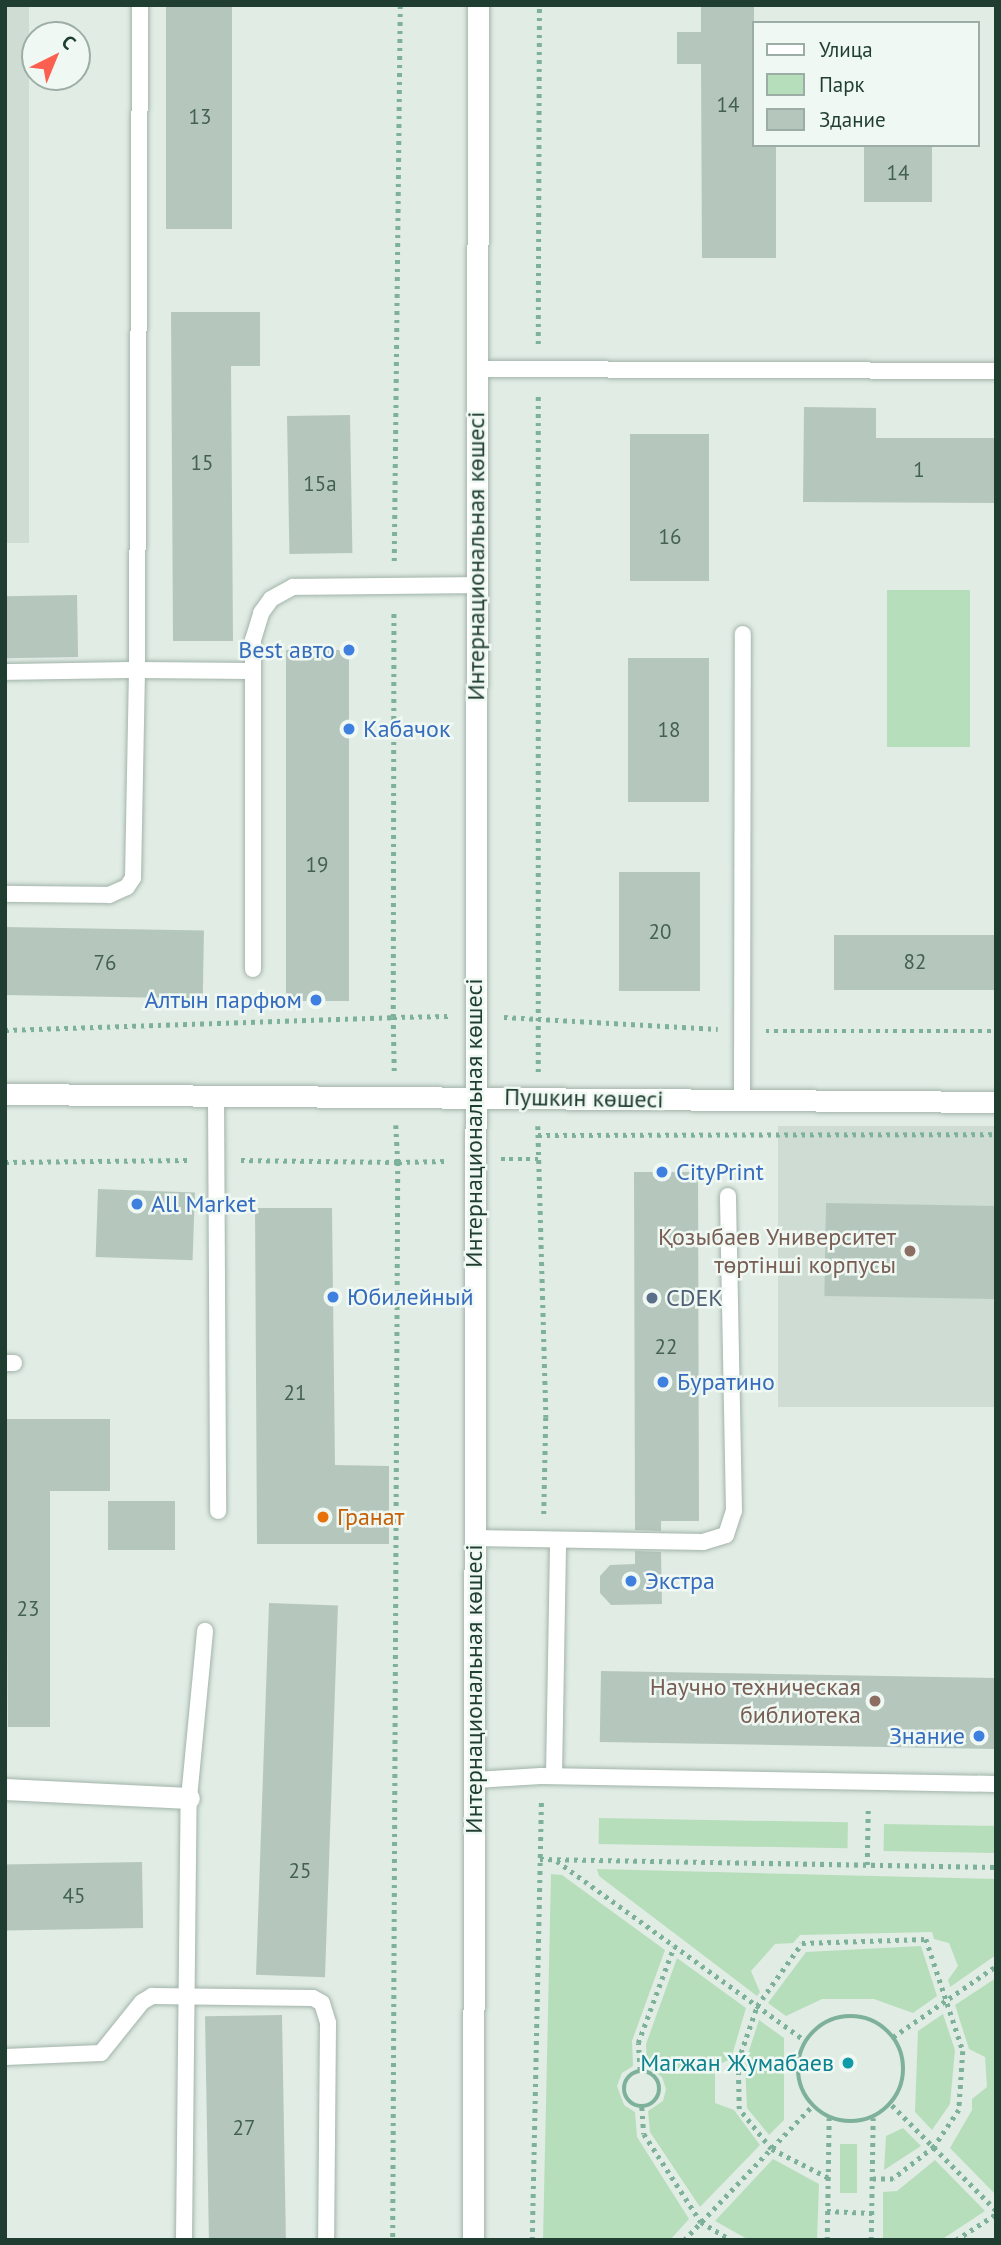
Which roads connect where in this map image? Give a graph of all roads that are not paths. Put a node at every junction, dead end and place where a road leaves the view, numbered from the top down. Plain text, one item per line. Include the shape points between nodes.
1 (140, 5) edge
2 (478, 5) edge
3 (477, 369) junction
4 (996, 371) edge
5 (476, 586) junction
6 (743, 634) dead end
7 (138, 670) junction
8 (253, 671) junction
9 (5, 672) edge
10 (5, 894) edge
11 (253, 970) dead end
12 (5, 1094) edge
13 (216, 1096) junction
14 (474, 1096) junction
15 (742, 1100) junction
16 (996, 1102) edge
17 (728, 1196) dead end
18 (218, 1510) dead end
19 (473, 1538) junction
20 (558, 1542) junction
21 (205, 1631) dead end
22 (548, 1776) junction
23 (475, 1780) junction
24 (996, 1784) edge
25 (5, 1789) edge
26 (189, 1798) junction
27 (189, 1997) junction
28 (5, 2057) edge
29 (184, 2240) edge
30 (326, 2240) edge
31 (473, 2240) edge

1 - 7 lane
2 - 3 street, Интернациональная көшесі
3 - 4 lane
3 - 5 street, Интернациональная көшесі
5 - 8 lane via 302,586 277,594 264,606 255,626
5 - 14 street, Интернациональная көшесі
6 - 15 lane
7 - 8 lane
7 - 9 lane
7 - 10 lane via 133,878 127,887 109,895
8 - 11 lane
12 - 13 street, Пушкин көшесі
13 - 14 street, Пушкин көшесі
13 - 18 lane
14 - 15 street, Пушкин көшесі
14 - 19 street, Интернациональная көшесі
15 - 16 street, Пушкин көшесі
17 - 20 lane via 732,1524 715,1542
19 - 20 lane
19 - 23 street, Интернациональная көшесі
20 - 22 lane
21 - 26 lane
22 - 23 lane
22 - 24 lane
23 - 31 street, Интернациональная көшесі
25 - 26 street
26 - 27 lane
27 - 28 lane via 147,1998 101,2053
27 - 29 lane
27 - 30 lane via 302,1995 322,2003 328,2023

